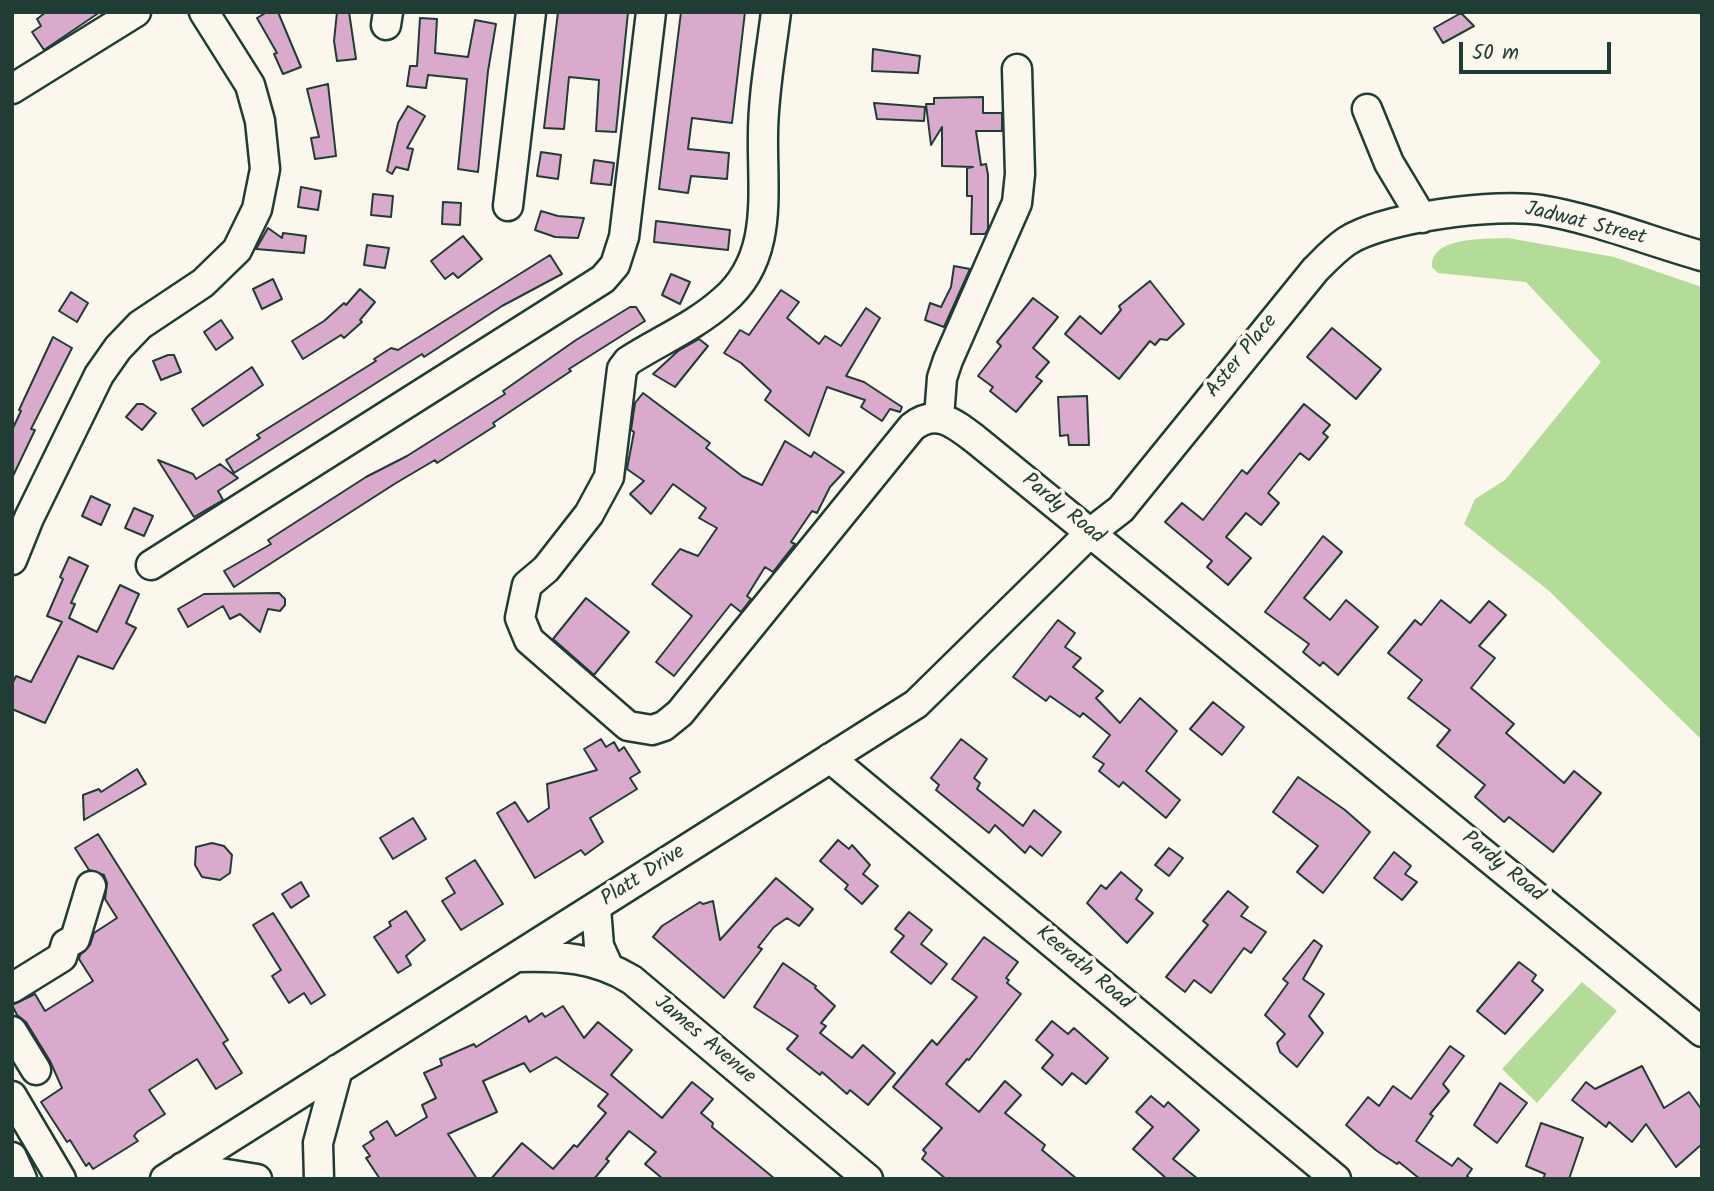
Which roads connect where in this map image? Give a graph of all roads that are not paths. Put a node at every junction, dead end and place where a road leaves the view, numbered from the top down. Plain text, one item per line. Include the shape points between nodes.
1 (135, 12) edge
2 (204, 12) edge
3 (531, 12) edge
4 (652, 12) edge
5 (776, 12) edge
6 (1017, 69) dead end
7 (12, 89) edge
8 (1367, 109) dead end
9 (508, 206) dead end
10 (1422, 218) junction
11 (1702, 256) edge
12 (939, 417) junction
13 (1090, 533) junction
14 (12, 560) edge
15 (151, 565) dead end
16 (830, 758) junction
17 (91, 886) dead end
18 (596, 908) junction
19 (517, 957) junction
20 (608, 965) junction
21 (12, 988) edge
22 (12, 1031) edge
23 (1702, 1031) edge
24 (338, 1069) junction
25 (36, 1070) dead end
26 (12, 1096) edge
27 (12, 1157) edge
28 (174, 1173) edge
29 (22, 1179) edge
30 (61, 1179) edge
31 (257, 1179) edge
32 (319, 1179) edge
33 (868, 1179) edge
34 (1336, 1179) edge

1 - 7 street
2 - 14 street via 250,85 260,121 265,169 257,209 237,250 202,283 140,325 99,375
3 - 9 street
4 - 15 street via 624,237 615,265 603,279
5 - 12 street via 763,134 764,222 748,271 725,300 622,369 609,477 589,514 547,569 527,584 520,618 529,640 628,726 652,730 664,726 680,713 912,427 923,418
6 - 12 street via 1017,203 948,360
8 - 10 street via 1389,163
10 - 11 street, Jadwat Street via 1514,207 1544,210
10 - 13 street, Aster Place via 1374,229 1331,253 1121,509
12 - 13 street, Pardy Road via 953,422
13 - 16 street, Platt Drive via 916,704
13 - 23 street, Pardy Road
16 - 18 street, Platt Drive
16 - 34 street, Keerath Road
17 - 21 street via 75,939 66,944 62,957
18 - 19 street, Platt Drive
18 - 20 street via 599,946
19 - 20 street, James Avenue via 549,956
19 - 24 street, Platt Drive
20 - 33 street, James Avenue via 632,980
22 - 25 street
24 - 28 street, Platt Drive
24 - 32 street via 318,1143
26 - 30 street
27 - 29 street
28 - 31 street

